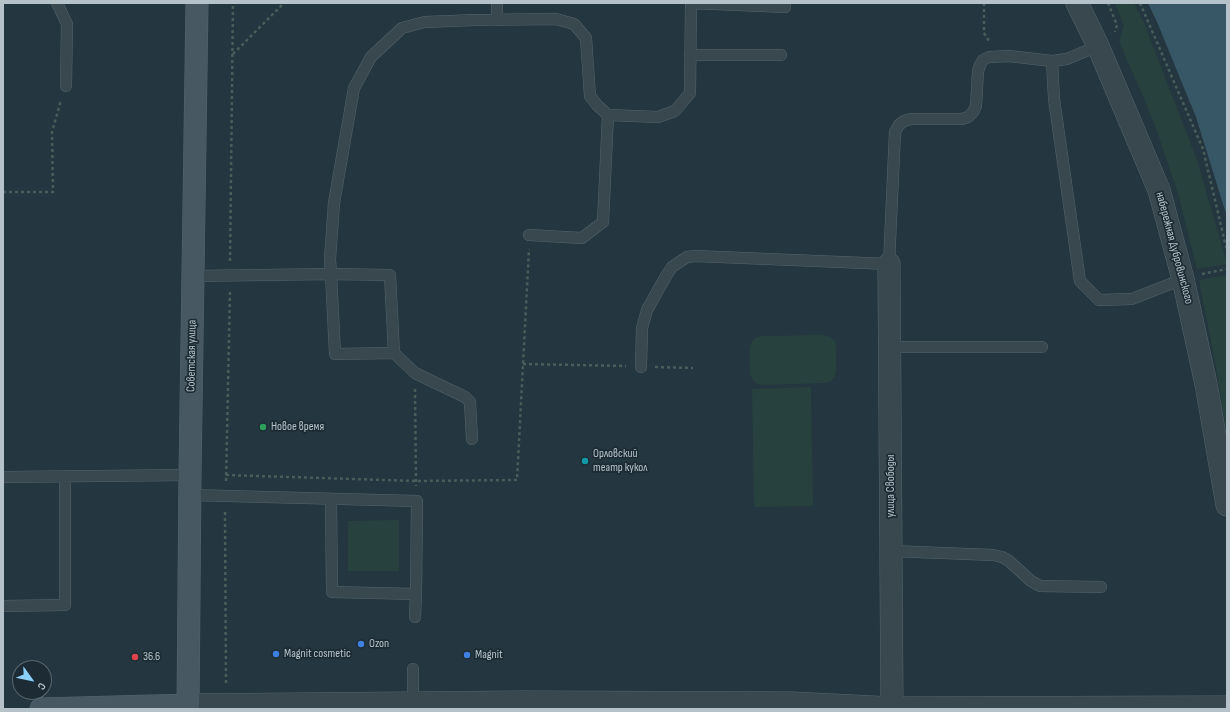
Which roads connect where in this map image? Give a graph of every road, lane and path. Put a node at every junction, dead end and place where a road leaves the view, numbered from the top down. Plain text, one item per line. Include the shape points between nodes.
1 (57, 3) edge
2 (197, 3) edge
3 (233, 3) edge
4 (284, 3) edge
5 (497, 3) edge
6 (984, 3) edge
7 (1077, 3) edge
8 (1140, 3) edge
9 (785, 7) dead end
10 (497, 20) junction
11 (1098, 46) junction
12 (232, 54) junction
13 (690, 55) junction
14 (781, 55) dead end
15 (1000, 56) junction
16 (1052, 61) junction
17 (66, 86) joint
18 (608, 116) junction
19 (3, 192) edge
20 (529, 235) joint
21 (1227, 251) edge
22 (889, 264) junction
23 (1227, 269) edge
24 (330, 274) junction
25 (193, 276) junction
26 (230, 276) junction
27 (1192, 276) junction
28 (889, 347) junction
29 (1042, 347) dead end
30 (394, 353) junction
31 (523, 364) junction
32 (641, 366) junction
33 (693, 368) dead end
34 (415, 373) junction
35 (472, 439) dead end
36 (226, 475) junction
37 (3, 476) edge
38 (65, 476) junction
39 (416, 481) junction
40 (190, 485) junction
41 (225, 496) junction
42 (331, 499) junction
43 (417, 501) junction
44 (1227, 506) edge
45 (891, 551) junction
46 (1101, 587) dead end
47 (416, 594) junction
48 (3, 606) edge
49 (415, 618) dead end
50 (413, 669) dead end
51 (413, 703) junction
52 (226, 705) junction
53 (523, 705) edge
54 (791, 706) edge
55 (188, 707) edge
56 (1227, 707) edge
57 (892, 708) junction
58 (1026, 708) edge
59 (41, 709) edge

1 - 17 lane via 67,24
2 - 25 street, Советская улица
3 - 12 path
4 - 12 path
5 - 10 lane
6 - 15 path via 984,34
7 - 11 street, набережная Дубровинского
8 - 21 path via 1202,149
9 - 13 lane via 691,3
10 - 18 lane via 556,19 574,24 586,38 590,96
10 - 24 lane via 426,22 402,28 371,57 354,88 334,203
11 - 16 lane via 1067,59
11 - 27 street, набережная Дубровинского
12 - 26 path
13 - 14 lane
13 - 18 lane via 690,93 675,111 658,117
15 - 16 lane
15 - 22 lane via 989,57 980,65 976,106 968,117 911,119 899,125 895,132
16 - 27 lane via 1054,99 1080,280 1099,300 1132,299
17 - 19 path via 52,132 53,192
18 - 20 lane via 603,222 582,238
20 - 31 path
22 - 28 street, улица Свободы
22 - 32 lane via 687,257 672,267 647,310 642,328
23 - 27 path
24 - 26 lane
24 - 30 lane via 390,275
24 - 30 lane via 335,354
25 - 26 lane
25 - 40 street, Советская улица
26 - 36 path
27 - 44 street, набережная Дубровинского via 1206,384
28 - 29 lane
28 - 45 street, улица Свободы
30 - 34 lane
31 - 32 path
31 - 39 path via 517,480
32 - 33 path
34 - 35 lane via 465,397 470,402
34 - 39 path
36 - 39 path
36 - 41 path
37 - 38 lane
38 - 40 lane
38 - 48 lane via 65,605
39 - 43 path
40 - 41 lane
40 - 55 street, Советская улица
41 - 42 lane
41 - 52 path
42 - 43 lane
42 - 47 lane via 332,592
43 - 47 lane
45 - 46 lane via 993,554 1009,561 1040,586
45 - 57 street, улица Свободы
47 - 49 lane
50 - 51 lane
51 - 52 street
51 - 53 street
52 - 55 street
53 - 54 street
54 - 57 street
55 - 59 street
56 - 58 street
57 - 58 street

